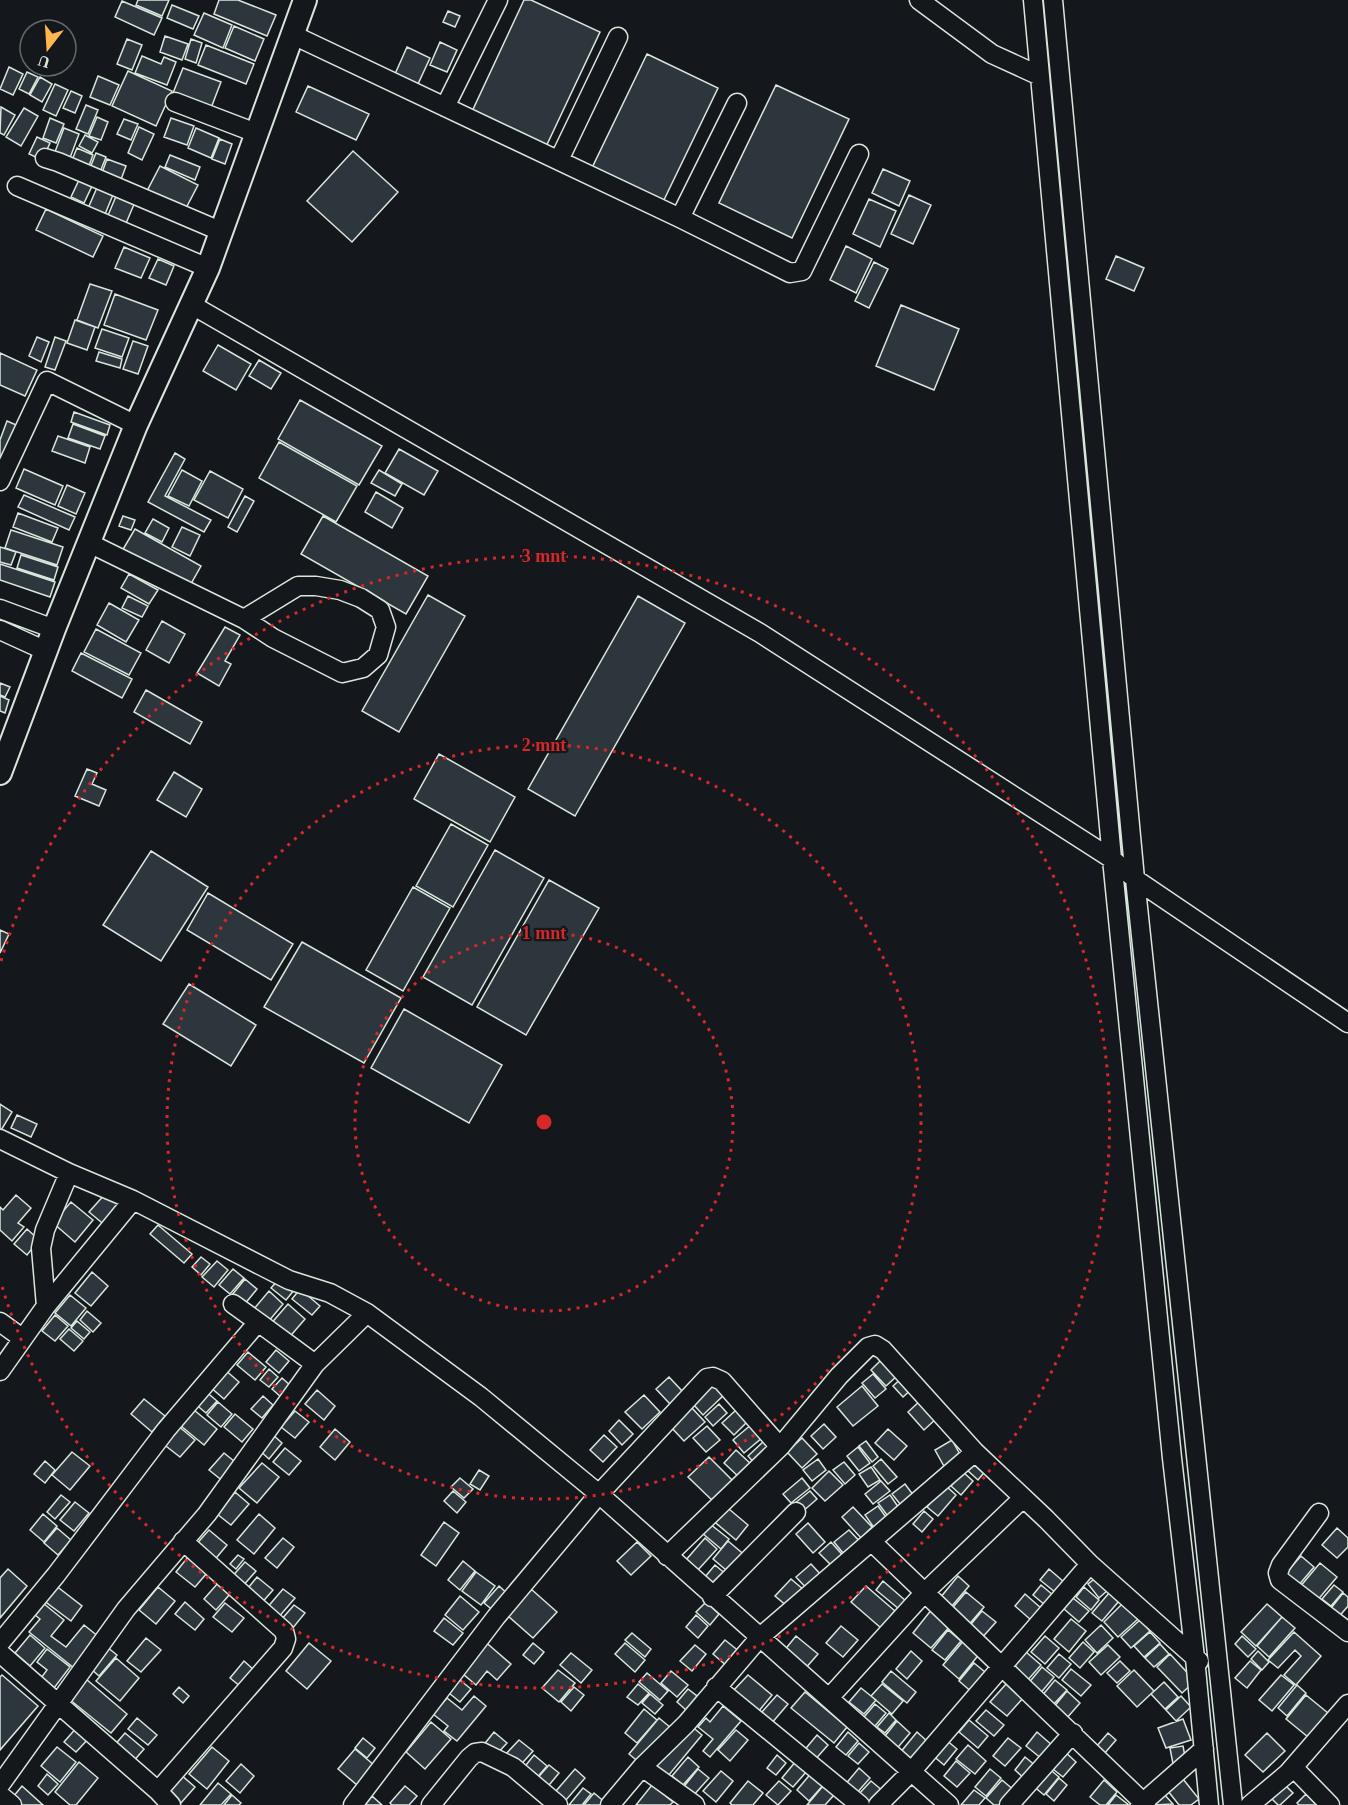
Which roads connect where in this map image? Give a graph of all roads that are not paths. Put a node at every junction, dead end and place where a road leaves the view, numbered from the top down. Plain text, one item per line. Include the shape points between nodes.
1 (305, 0) edge
2 (498, 0) edge
3 (919, 0) edge
4 (1033, 0) edge
5 (1053, 0) edge
6 (291, 34) junction
7 (618, 37) dead end
8 (1040, 76) junction
9 (175, 102) dead end
10 (737, 103) dead end
11 (445, 107) junction
12 (256, 133) junction
13 (859, 154) dead end
14 (45, 158) dead end
15 (559, 160) junction
16 (17, 186) dead end
17 (680, 218) junction
18 (220, 231) junction
19 (208, 268) junction
20 (192, 305) junction
21 (136, 425) junction
22 (0, 481) edge
23 (89, 543) junction
24 (0, 609) edge
25 (244, 620) junction
26 (54, 629) junction
27 (0, 630) edge
28 (46, 651) junction
29 (0, 773) edge
30 (1112, 859) junction
31 (1135, 879) junction
32 (1348, 1023) edge
33 (0, 1139) edge
34 (69, 1173) junction
35 (133, 1200) junction
36 (233, 1304) dead end
37 (46, 1306) junction
38 (367, 1313) junction
39 (0, 1322) edge
40 (258, 1322) junction
41 (22, 1338) junction
42 (315, 1364) junction
43 (0, 1371) edge
44 (780, 1447) junction
45 (975, 1452) junction
46 (599, 1494) junction
47 (1023, 1497) junction
48 (796, 1512) dead end
49 (1319, 1513) dead end
50 (183, 1541) junction
51 (872, 1542) junction
52 (667, 1556) junction
53 (1089, 1564) junction
54 (925, 1592) junction
55 (712, 1597) junction
56 (1348, 1632) edge
57 (760, 1637) junction
58 (0, 1642) edge
59 (0, 1653) edge
60 (1195, 1658) junction
61 (1002, 1665) junction
62 (1219, 1679) junction
63 (716, 1687) junction
64 (829, 1698) junction
65 (60, 1704) junction
66 (1348, 1704) edge
67 (1073, 1733) junction
68 (1204, 1749) junction
69 (642, 1767) junction
70 (1293, 1767) junction
71 (911, 1772) junction
72 (0, 1785) edge
73 (0, 1795) edge
74 (164, 1798) edge
75 (1143, 1804) edge
76 (12, 1805) edge
77 (353, 1805) edge
78 (431, 1805) edge
79 (558, 1805) edge
80 (610, 1805) edge
81 (694, 1805) edge
82 (860, 1805) edge
83 (878, 1805) edge
84 (949, 1805) edge
85 (1009, 1805) edge
86 (1209, 1805) edge
87 (1233, 1805) edge
88 (1250, 1805) edge
89 (1330, 1805) edge

1 - 6 main road
2 - 11 street
3 - 8 street via 992,54
4 - 8 street
5 - 31 street
6 - 11 street
6 - 12 main road
7 - 15 street
8 - 30 street
9 - 12 street
10 - 17 street
11 - 15 street
12 - 18 main road
13 - 17 street via 801,271 796,273
14 - 18 street
15 - 17 street
16 - 19 street
18 - 19 main road
19 - 20 main road
20 - 21 main road
20 - 30 street via 760,633
21 - 22 street via 47,381
21 - 23 main road
23 - 25 street
23 - 26 main road
24 - 26 street
25 - 25 street via 342,672 363,668 378,655 386,627 380,610 361,598 316,586 298,586
26 - 28 main road
27 - 28 street
28 - 29 main road
30 - 31 street
30 - 60 street
31 - 32 street
31 - 62 street
33 - 34 street
34 - 35 street
34 - 37 street via 41,1248
35 - 37 street
35 - 38 street via 289,1280 330,1293
36 - 40 street
37 - 41 street
38 - 42 street
38 - 46 street via 481,1397
39 - 41 street
40 - 42 street
40 - 58 street via 166,1430
41 - 43 street
42 - 50 street via 207,1514
44 - 45 street via 839,1376 868,1347 875,1345
44 - 46 street via 722,1381 707,1378
44 - 52 street
45 - 47 street
45 - 51 street
46 - 52 street
46 - 77 street via 496,1617
47 - 53 street
47 - 54 street
48 - 55 street
49 - 56 street via 1278,1573 1280,1580
50 - 65 street via 126,1609
50 - 74 street via 284,1632 286,1640
51 - 54 street
51 - 57 street
52 - 55 street
53 - 60 street
53 - 61 street
54 - 61 street
54 - 64 street
55 - 57 street
57 - 63 street
57 - 64 street
59 - 65 street
60 - 62 street
60 - 68 street
61 - 67 street
61 - 71 street
62 - 87 street
63 - 69 street via 686,1724
63 - 82 street
64 - 71 street
65 - 72 street
65 - 74 street
66 - 70 street
67 - 75 street
67 - 85 street
68 - 75 street
68 - 86 street
69 - 80 street
69 - 81 street
70 - 88 street
70 - 89 street
71 - 83 street
71 - 84 street
73 - 76 street
78 - 79 street via 469,1758 482,1752 513,1767

